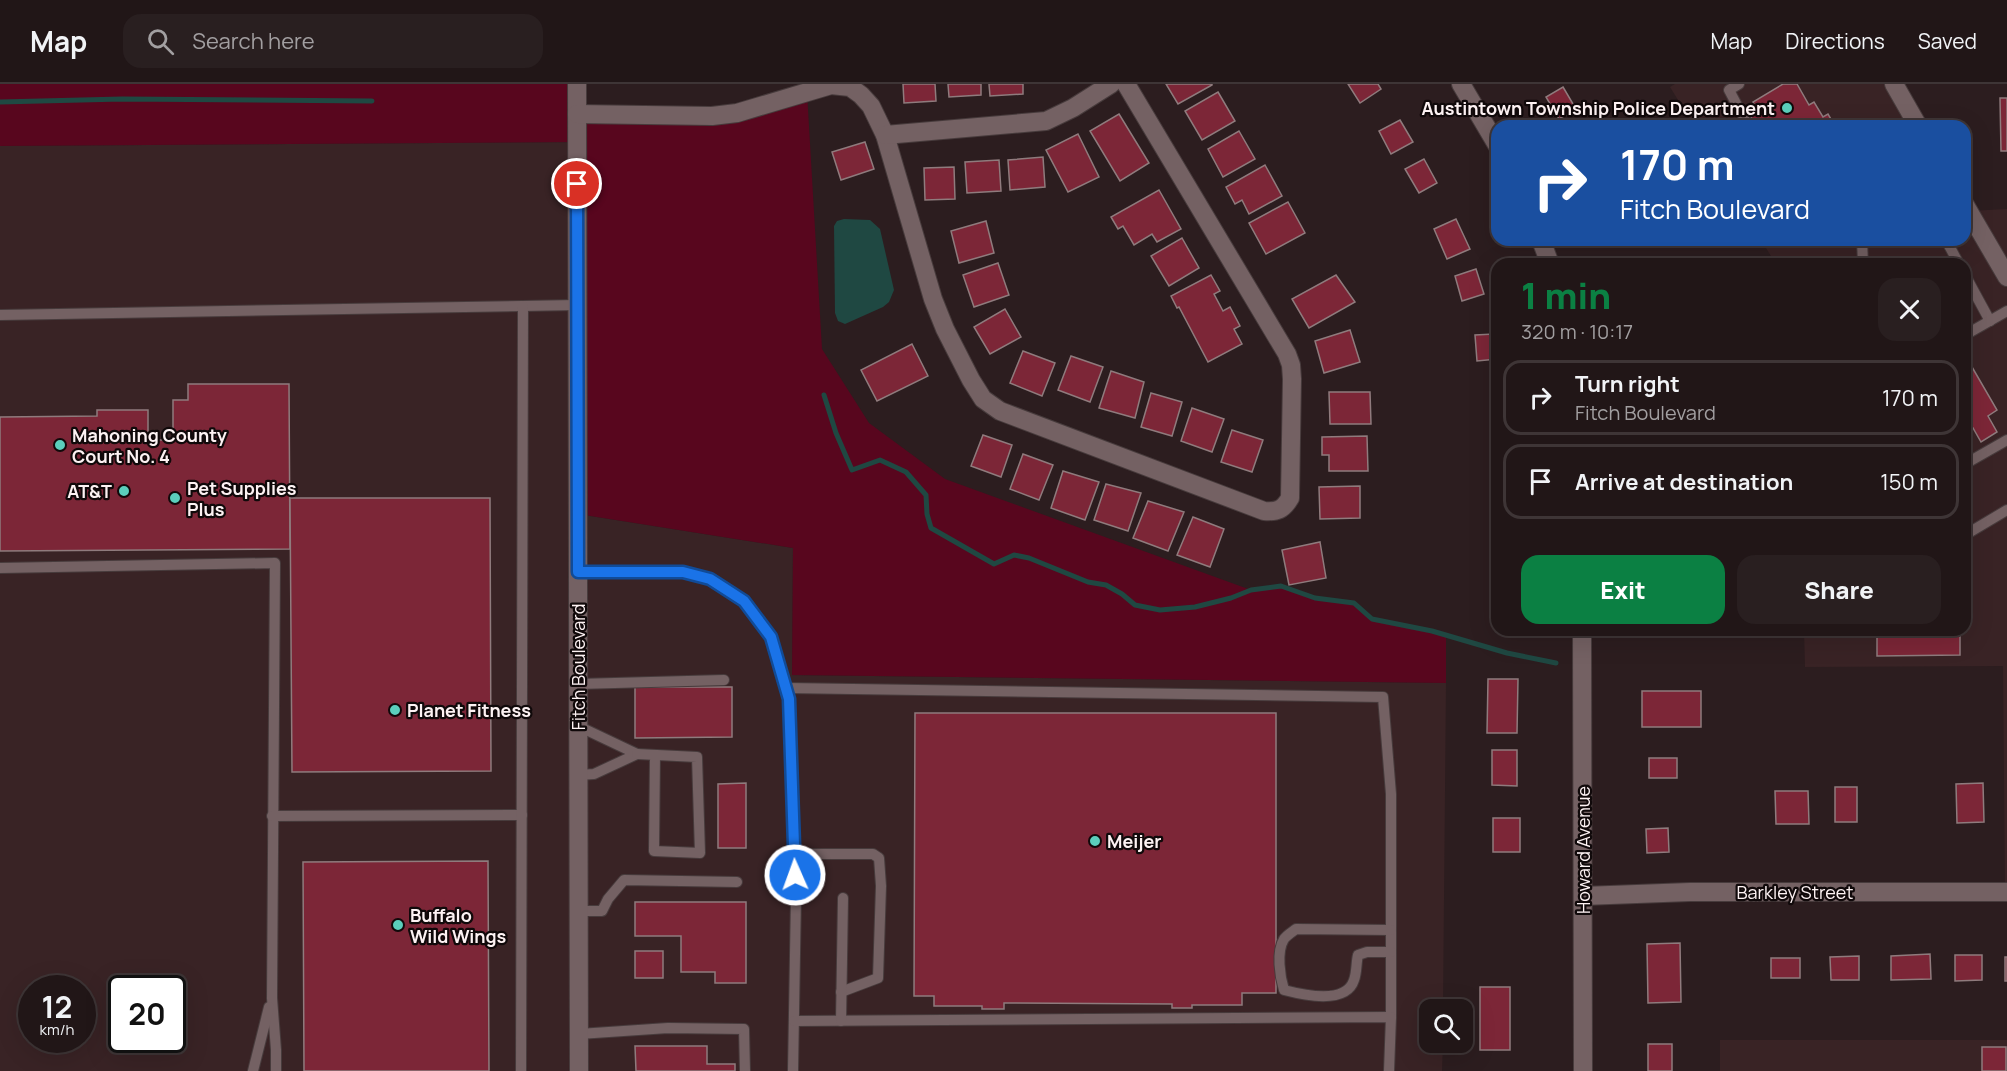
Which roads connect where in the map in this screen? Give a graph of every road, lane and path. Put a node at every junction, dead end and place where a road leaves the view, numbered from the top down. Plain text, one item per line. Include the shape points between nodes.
1 (577, 84) edge
2 (1111, 84) edge
3 (1126, 84) edge
4 (1461, 84) edge
5 (1739, 84) edge
6 (1894, 84) edge
7 (814, 87) edge
8 (577, 114) junction
9 (1745, 120) edge
10 (1915, 120) edge
11 (885, 135) junction
12 (1491, 135) edge
13 (1971, 215) edge
14 (2007, 277) edge
15 (1971, 286) edge
16 (578, 305) junction
17 (523, 306) junction
18 (2007, 311) edge
19 (0, 315) edge
20 (1990, 321) junction
21 (1971, 332) edge
22 (2007, 440) edge
23 (1971, 461) edge
24 (2007, 510) edge
25 (1971, 531) edge
26 (0, 568) edge
27 (578, 572) junction
28 (1582, 636) edge
29 (724, 680) dead end
30 (578, 684) junction
31 (786, 688) junction
32 (578, 726) junction
33 (637, 754) junction
34 (655, 755) junction
35 (578, 776) junction
36 (522, 815) junction
37 (272, 816) junction
38 (794, 854) junction
39 (737, 882) dead end
40 (2007, 892) edge
41 (1583, 896) junction
42 (843, 898) dead end
43 (579, 911) junction
44 (1391, 930) junction
45 (1391, 952) junction
46 (841, 992) junction
47 (272, 998) junction
48 (1391, 1017) junction
49 (794, 1021) junction
50 (841, 1021) junction
51 (579, 1034) junction
52 (253, 1071) edge
53 (276, 1071) edge
54 (521, 1071) edge
55 (579, 1071) edge
56 (746, 1071) edge
57 (793, 1071) edge
58 (1389, 1071) edge
59 (1583, 1071) edge

1 - 8 street, Fitch Boulevard
2 - 11 street via 1046,121
3 - 11 street via 1289,360 1290,498 1276,512 1264,511 1000,411 983,399 970,380 933,299
4 - 12 street
5 - 9 lane via 1729,90
6 - 10 street
7 - 8 street via 737,113 712,116
7 - 11 street via 850,87 871,106
8 - 16 street, Fitch Boulevard
13 - 14 street
15 - 20 lane
16 - 17 lane
16 - 27 street, Fitch Boulevard
17 - 19 lane
17 - 36 lane
18 - 20 lane
20 - 21 lane
22 - 23 lane
24 - 25 lane
26 - 37 lane via 275,563
27 - 30 street, Fitch Boulevard
27 - 31 lane via 683,572 710,579 744,601 771,637
28 - 41 street, Howard Avenue
29 - 30 lane
30 - 32 street, Fitch Boulevard
31 - 38 lane
31 - 44 lane via 1383,697 1391,794
32 - 33 lane
32 - 35 street, Fitch Boulevard
33 - 34 lane
33 - 35 lane via 594,774
34 - 34 lane via 698,757 700,853 654,852
35 - 43 street, Fitch Boulevard
36 - 37 lane
36 - 54 lane
37 - 47 lane
38 - 46 lane via 873,854 879,858 878,978
38 - 49 lane
39 - 43 lane via 624,880 616,886 602,911
40 - 41 street, Barkley Street
41 - 59 street, Howard Avenue
42 - 46 lane
43 - 51 street, Fitch Boulevard
44 - 45 lane
44 - 45 lane via 1296,929 1285,938 1281,948 1281,981 1284,990 1298,994 1338,996 1354,980 1358,955
45 - 48 lane
46 - 50 lane
47 - 52 lane
47 - 53 lane
48 - 50 lane
48 - 58 lane
49 - 50 lane
49 - 57 lane
51 - 55 street, Fitch Boulevard
51 - 56 lane via 668,1028 744,1029

